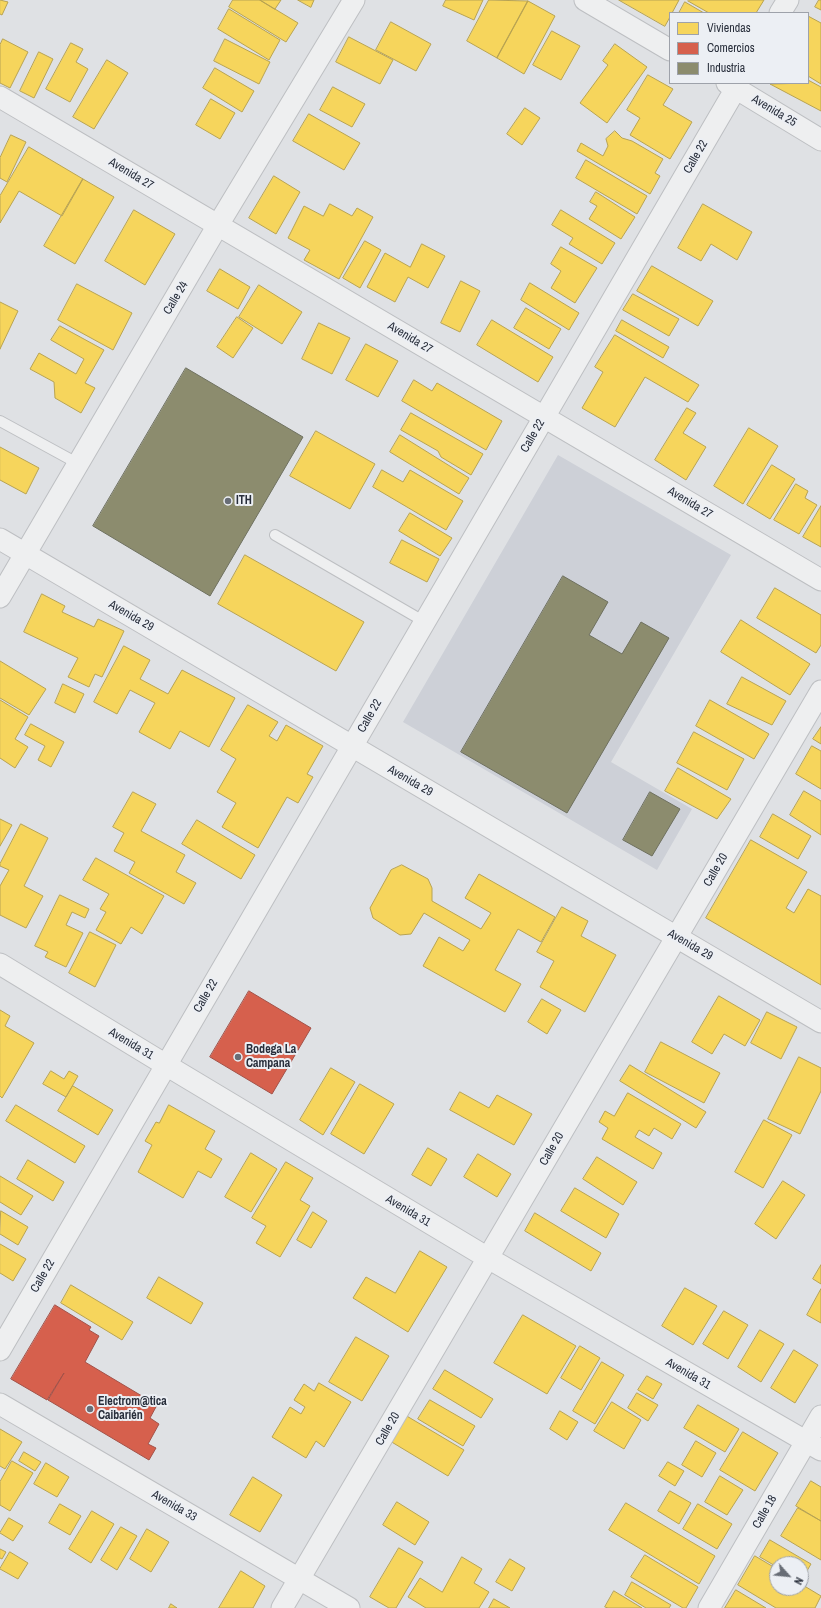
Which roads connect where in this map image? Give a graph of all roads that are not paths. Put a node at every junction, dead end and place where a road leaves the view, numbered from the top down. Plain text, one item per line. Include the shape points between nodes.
1 (354, 0) edge
2 (585, 0) edge
3 (788, 0) edge
4 (781, 12) edge
5 (669, 49) edge
6 (734, 85) edge
7 (0, 96) edge
8 (821, 140) edge
9 (218, 225) junction
10 (544, 417) junction
11 (0, 420) edge
12 (78, 464) junction
13 (275, 535) dead end
14 (0, 539) edge
15 (25, 554) junction
16 (821, 580) edge
17 (0, 597) edge
18 (425, 622) junction
19 (821, 691) edge
20 (352, 746) junction
21 (677, 937) junction
22 (0, 964) edge
23 (821, 1022) edge
24 (166, 1065) junction
25 (488, 1258) junction
26 (0, 1350) edge
27 (0, 1404) edge
28 (821, 1416) edge
29 (814, 1446) edge
30 (299, 1579) junction
31 (282, 1608) edge
32 (349, 1608) edge
33 (709, 1608) edge

1 - 9 street, Calle 24
2 - 5 street
3 - 4 street
6 - 8 street, Avenida 25
6 - 10 street, Calle 22
7 - 9 street, Avenida 27
9 - 10 street, Avenida 27
9 - 12 street, Calle 24
10 - 16 street, Avenida 27
10 - 18 street, Calle 22
11 - 12 lane
12 - 15 street, Calle 24
13 - 18 lane
14 - 15 street, Avenida 29
15 - 17 street, Calle 24
15 - 20 street, Avenida 29
18 - 20 street, Calle 22
19 - 21 street, Calle 20
20 - 21 street, Avenida 29
20 - 24 street, Calle 22
21 - 23 street, Avenida 29
21 - 25 street, Calle 20
22 - 24 street, Avenida 31
24 - 25 street, Avenida 31
24 - 26 street, Calle 22
25 - 29 street, Avenida 31
25 - 30 street, Calle 20
27 - 30 street, Avenida 33
28 - 29 street, Calle 18
29 - 33 street, Calle 18
30 - 31 street, Calle 20
30 - 32 street, Avenida 33

